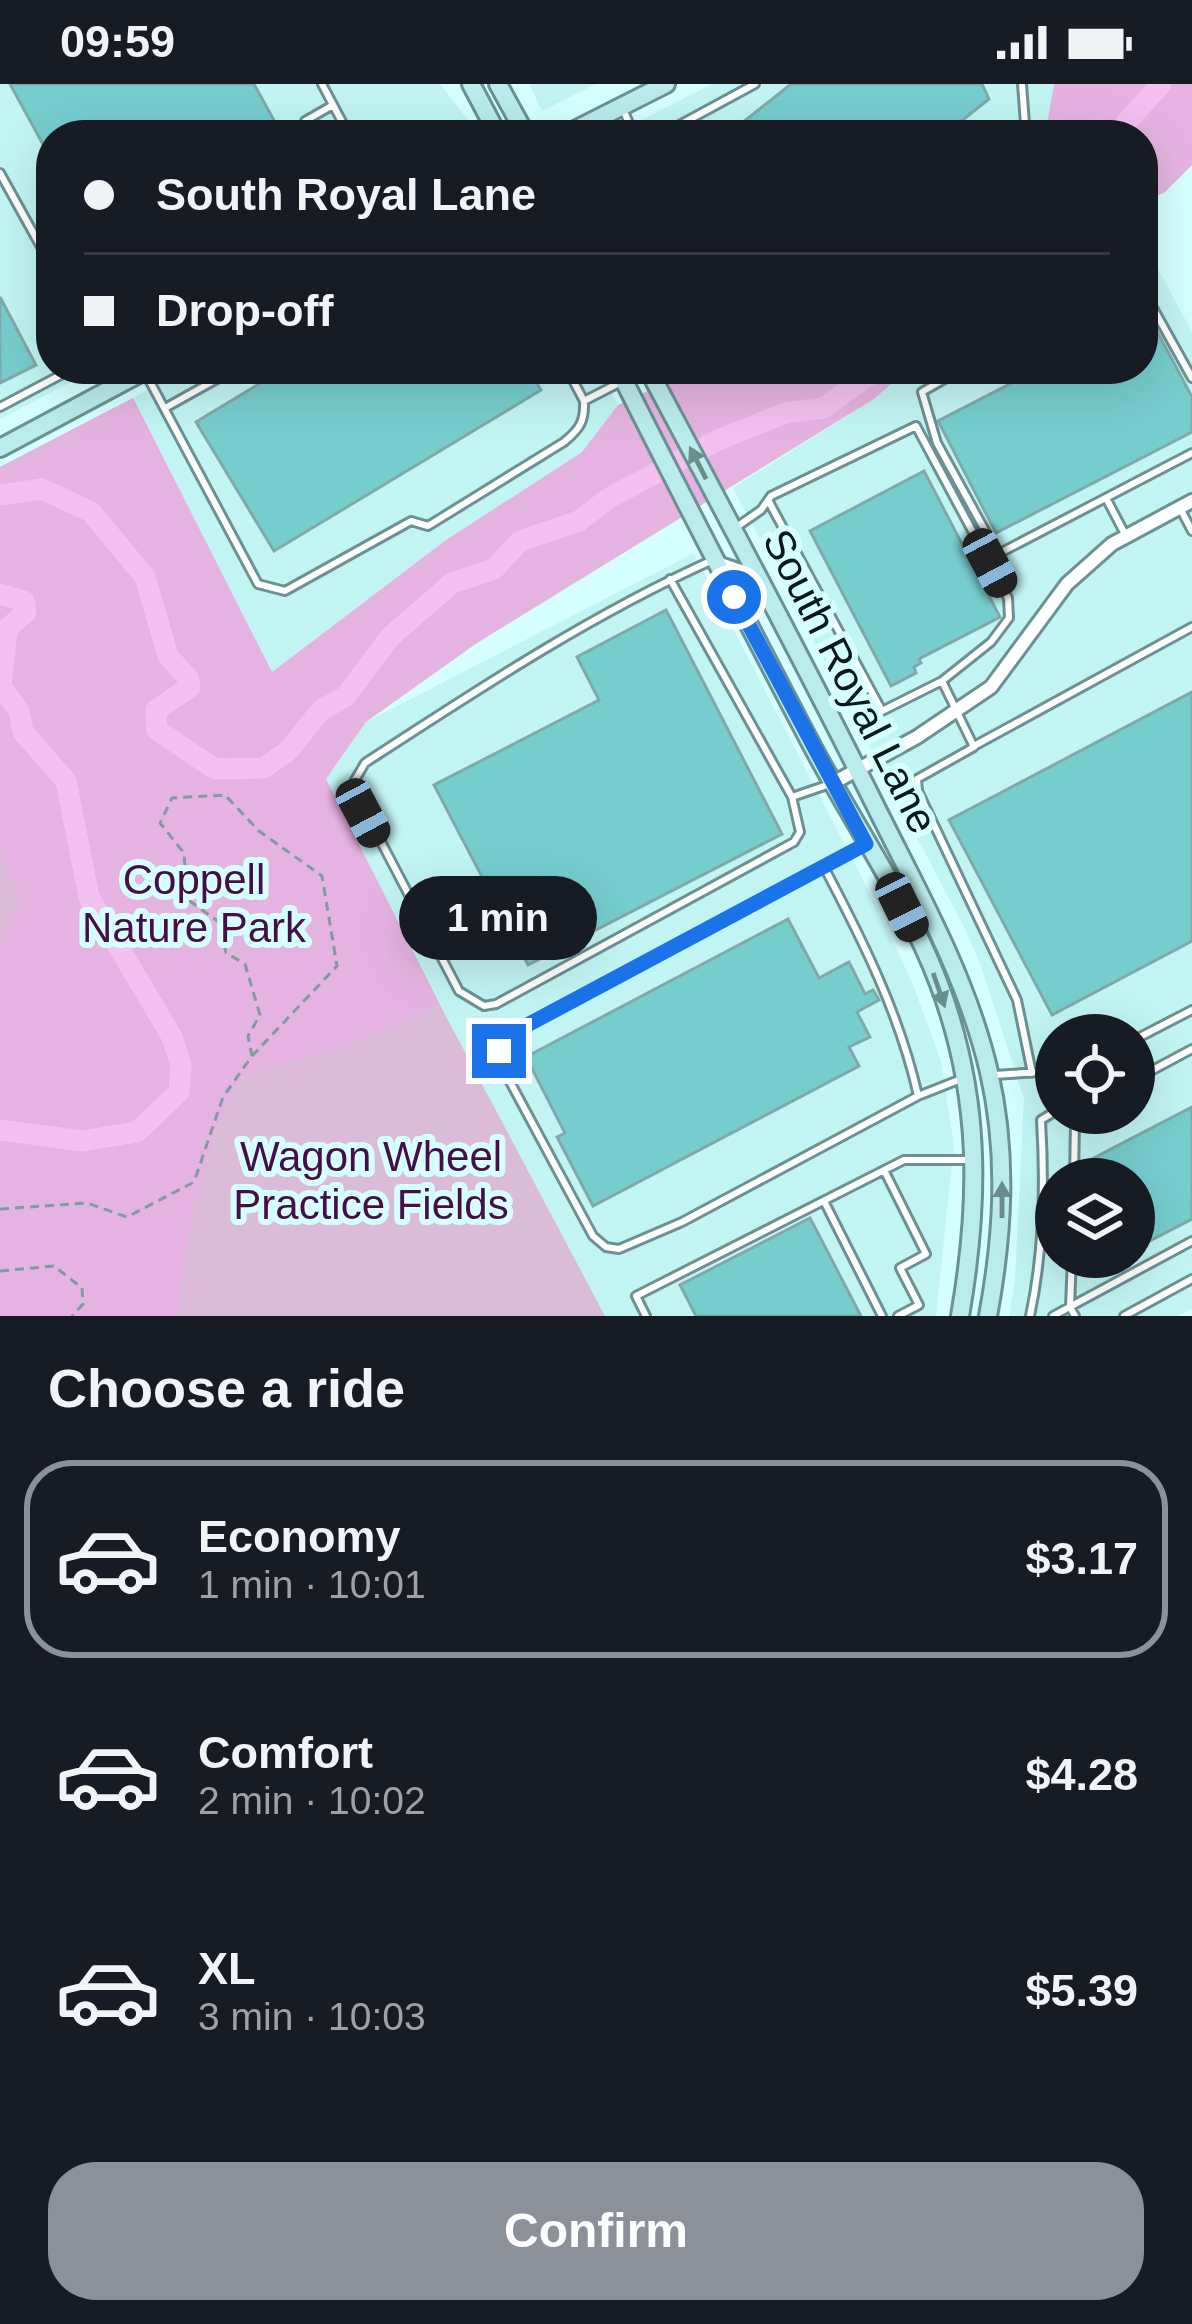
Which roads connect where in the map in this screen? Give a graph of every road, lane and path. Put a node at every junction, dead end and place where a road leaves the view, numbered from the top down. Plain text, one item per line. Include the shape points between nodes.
1 (322, 84) edge
2 (471, 84) edge
3 (498, 84) edge
4 (667, 84) edge
5 (755, 84) edge
6 (1022, 84) edge
7 (334, 106) junction
8 (622, 106) junction
9 (307, 120) edge
10 (341, 120) edge
11 (490, 120) edge
12 (518, 120) edge
13 (594, 120) edge
14 (628, 120) edge
15 (689, 120) edge
16 (1025, 120) edge
17 (0, 173) edge
18 (36, 238) edge
19 (1158, 317) edge
20 (1192, 378) edge
21 (44, 384) edge
22 (117, 384) edge
23 (151, 384) edge
24 (208, 384) edge
25 (575, 384) edge
26 (608, 384) edge
27 (626, 384) edge
28 (656, 384) edge
29 (936, 384) edge
30 (584, 401) junction
31 (0, 407) edge
32 (165, 408) junction
33 (0, 448) edge
34 (1192, 453) edge
35 (1106, 498) junction
36 (768, 500) junction
37 (1186, 504) edge
38 (732, 530) junction
39 (1192, 531) edge
40 (1126, 536) junction
41 (715, 559) junction
42 (755, 574) junction
43 (670, 579) junction
44 (1192, 627) edge
45 (942, 681) junction
46 (956, 712) junction
47 (974, 747) junction
48 (858, 770) junction
49 (833, 783) junction
50 (792, 797) junction
51 (866, 844) junction
52 (824, 867) junction
53 (1192, 1010) edge
54 (1155, 1029) edge
55 (1192, 1049) edge
56 (253, 1056) junction
57 (1155, 1069) edge
58 (1032, 1072) junction
59 (1035, 1072) edge
60 (990, 1076) junction
61 (964, 1078) junction
62 (918, 1096) junction
63 (1042, 1134) edge
64 (975, 1160) junction
65 (884, 1170) junction
66 (824, 1201) junction
67 (0, 1209) edge
68 (1192, 1241) edge
69 (0, 1271) edge
70 (1071, 1278) edge
71 (1192, 1280) edge
72 (1070, 1307) junction
73 (72, 1316) edge
74 (646, 1316) edge
75 (882, 1316) edge
76 (898, 1316) edge
77 (960, 1316) edge
78 (988, 1316) edge
79 (1030, 1316) edge
80 (1053, 1316) edge
81 (1075, 1316) edge
82 (1124, 1316) edge

1 - 7 lane
2 - 11 main road
3 - 12 main road
4 - 8 main road
5 - 15 lane
6 - 16 lane
7 - 9 lane
7 - 10 lane
8 - 13 main road
8 - 14 lane
17 - 18 lane
19 - 20 lane
21 - 31 lane
22 - 33 main road
23 - 32 lane
24 - 32 lane
25 - 30 lane
26 - 30 lane
27 - 41 main road, South Royal Lane
38 -> 28 main road, South Royal Lane
29 - 35 lane via 922,392 937,443 998,554
30 - 32 lane via 585,418 564,442 428,526 410,520 285,591 258,584
34 - 35 lane
35 - 40 lane
36 - 38 lane
36 - 45 lane via 882,711
36 - 45 lane via 916,426 1008,598 1009,618 991,642
37 - 39 lane
37 - 40 street
38 - 42 main road, South Royal Lane
40 - 46 street via 1067,584 991,687
41 - 42 lane
41 - 43 lane
41 - 49 main road, South Royal Lane
42 - 48 main road, South Royal Lane
43 - 50 lane
43 - 50 lane via 365,763 354,790 441,962 472,1002 496,1004 794,842 800,832
44 - 47 lane
45 - 46 lane
46 - 47 lane
46 - 48 street
47 - 58 lane via 917,778 917,790 1017,1000
48 - 49 street
48 - 60 main road, South Royal Lane via 957,972
49 - 50 lane
49 - 51 main road, South Royal Lane
51 - 52 lane
51 -> 61 main road, South Royal Lane via 939,985
52 - 62 lane via 894,1014
52 - 62 lane via 518,1030 503,1040 501,1065 593,1236 619,1249
53 - 54 lane
55 - 57 lane
56 - 56 path via 337,966 322,876 225,795 172,798 160,823 184,853 188,899 219,922 226,953 244,964 260,1016 248,1036
56 - 67 path via 223,1097 194,1182 127,1217 87,1203
58 - 59 lane
58 - 60 lane
60 - 61 main road
78 -> 60 main road, South Royal Lane via 1003,1190
61 - 62 lane
61 - 64 main road, South Royal Lane
63 - 79 lane via 1044,1203
64 - 65 lane via 904,1160
64 - 77 main road, South Royal Lane
65 - 66 lane
65 - 76 lane via 926,1254 900,1268 919,1305
66 - 74 lane via 636,1296
66 - 75 lane
68 - 72 lane
69 - 73 path via 53,1266 82,1288 83,1304
70 - 72 lane
71 - 82 lane
72 - 80 lane
72 - 81 lane

